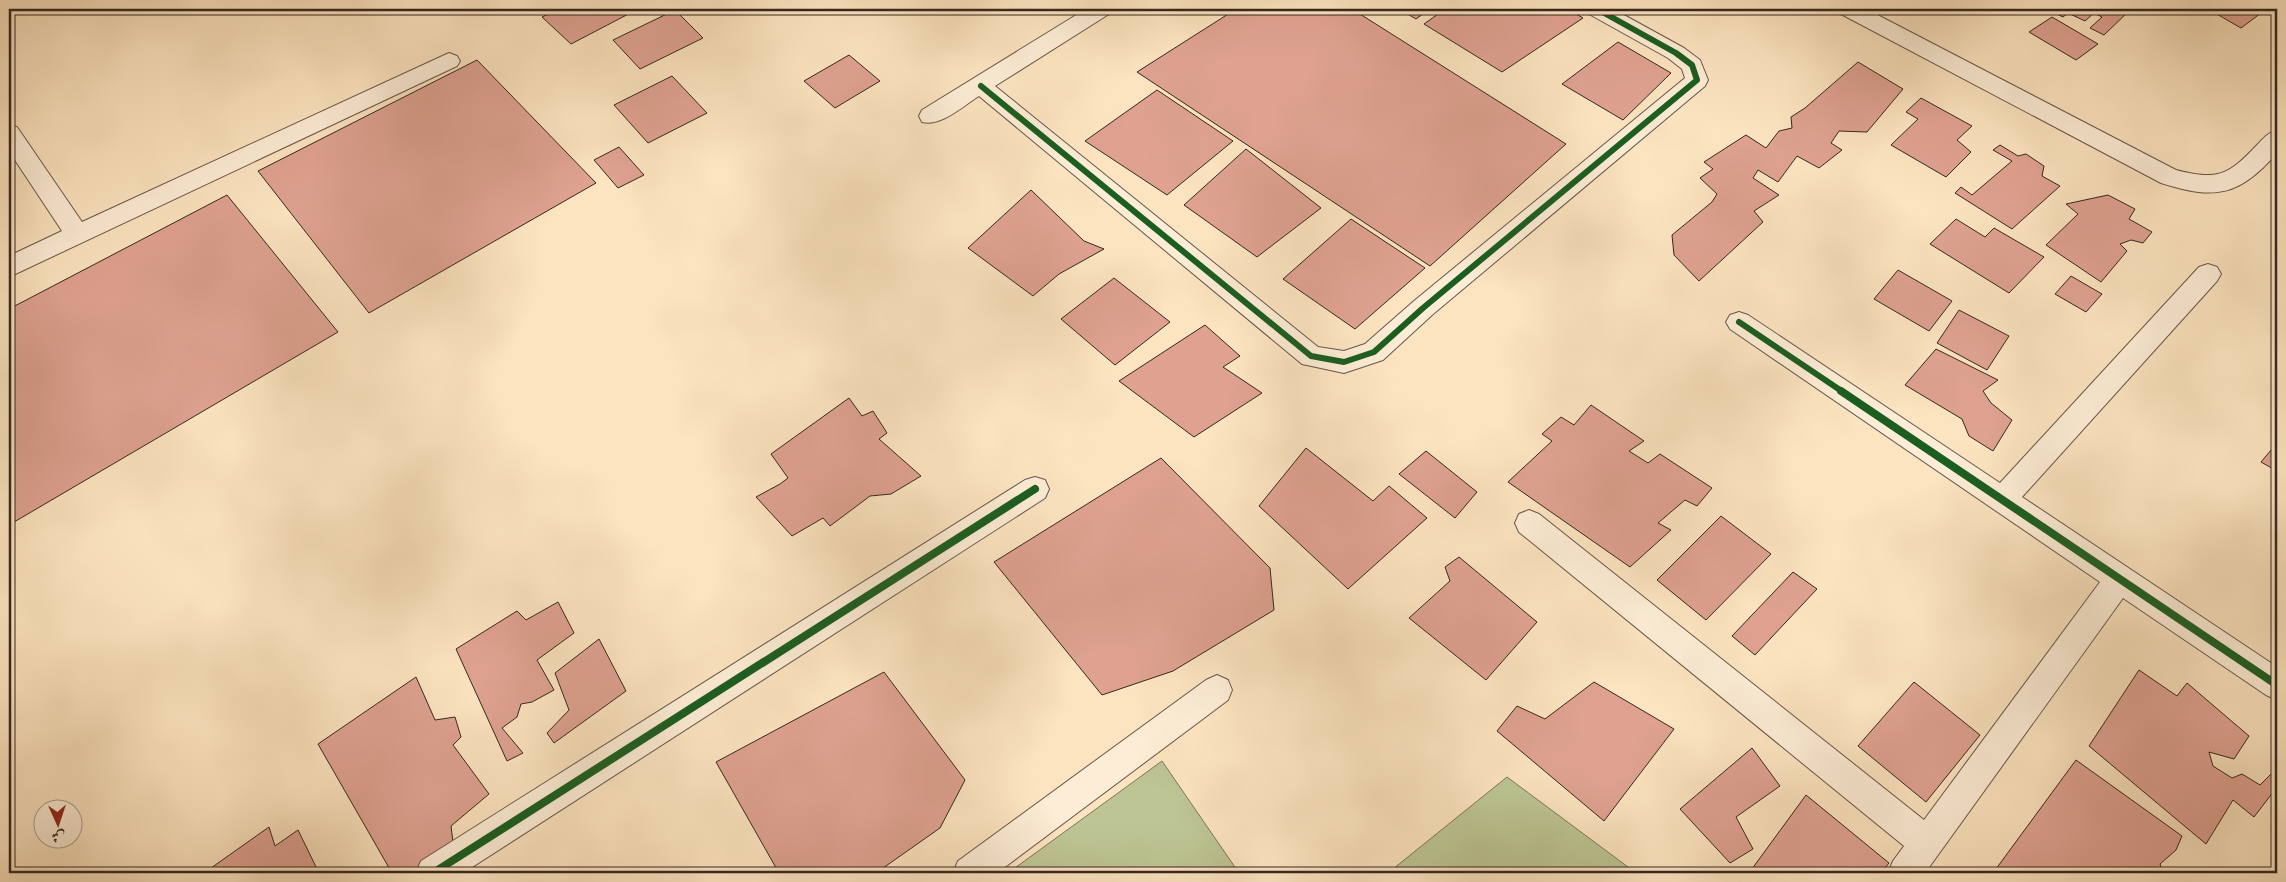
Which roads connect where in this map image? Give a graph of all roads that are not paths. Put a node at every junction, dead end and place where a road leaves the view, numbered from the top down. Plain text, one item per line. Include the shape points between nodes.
1 (1101, 9) edge
2 (1597, 9) edge
3 (1850, 9) edge
4 (1881, 15) edge
5 (449, 61) dead end
6 (980, 86) junction
7 (930, 116) dead end
8 (9, 133) edge
9 (2277, 138) edge
10 (77, 234) junction
11 (9, 267) edge
12 (2208, 274) dead end
13 (1739, 322) dead end
14 (1036, 489) dead end
15 (2002, 500) junction
16 (1529, 523) dead end
17 (2119, 580) junction
18 (2277, 685) edge
19 (1217, 690) dead end
20 (1926, 843) junction
21 (433, 873) edge
22 (970, 873) edge
23 (1904, 873) edge

1 - 6 street
2 - 6 street via 1676,53 1692,65 1697,80 1374,352 1344,362 1311,356
3 - 4 street
4 - 9 street via 2169,177 2208,185 2233,180
5 - 10 street
6 - 7 street
8 - 10 street
10 - 11 street
12 - 15 street
13 - 15 street
14 - 21 street
15 - 17 street
16 - 20 street
17 - 18 street
17 - 20 street
19 - 22 street
20 - 23 street

